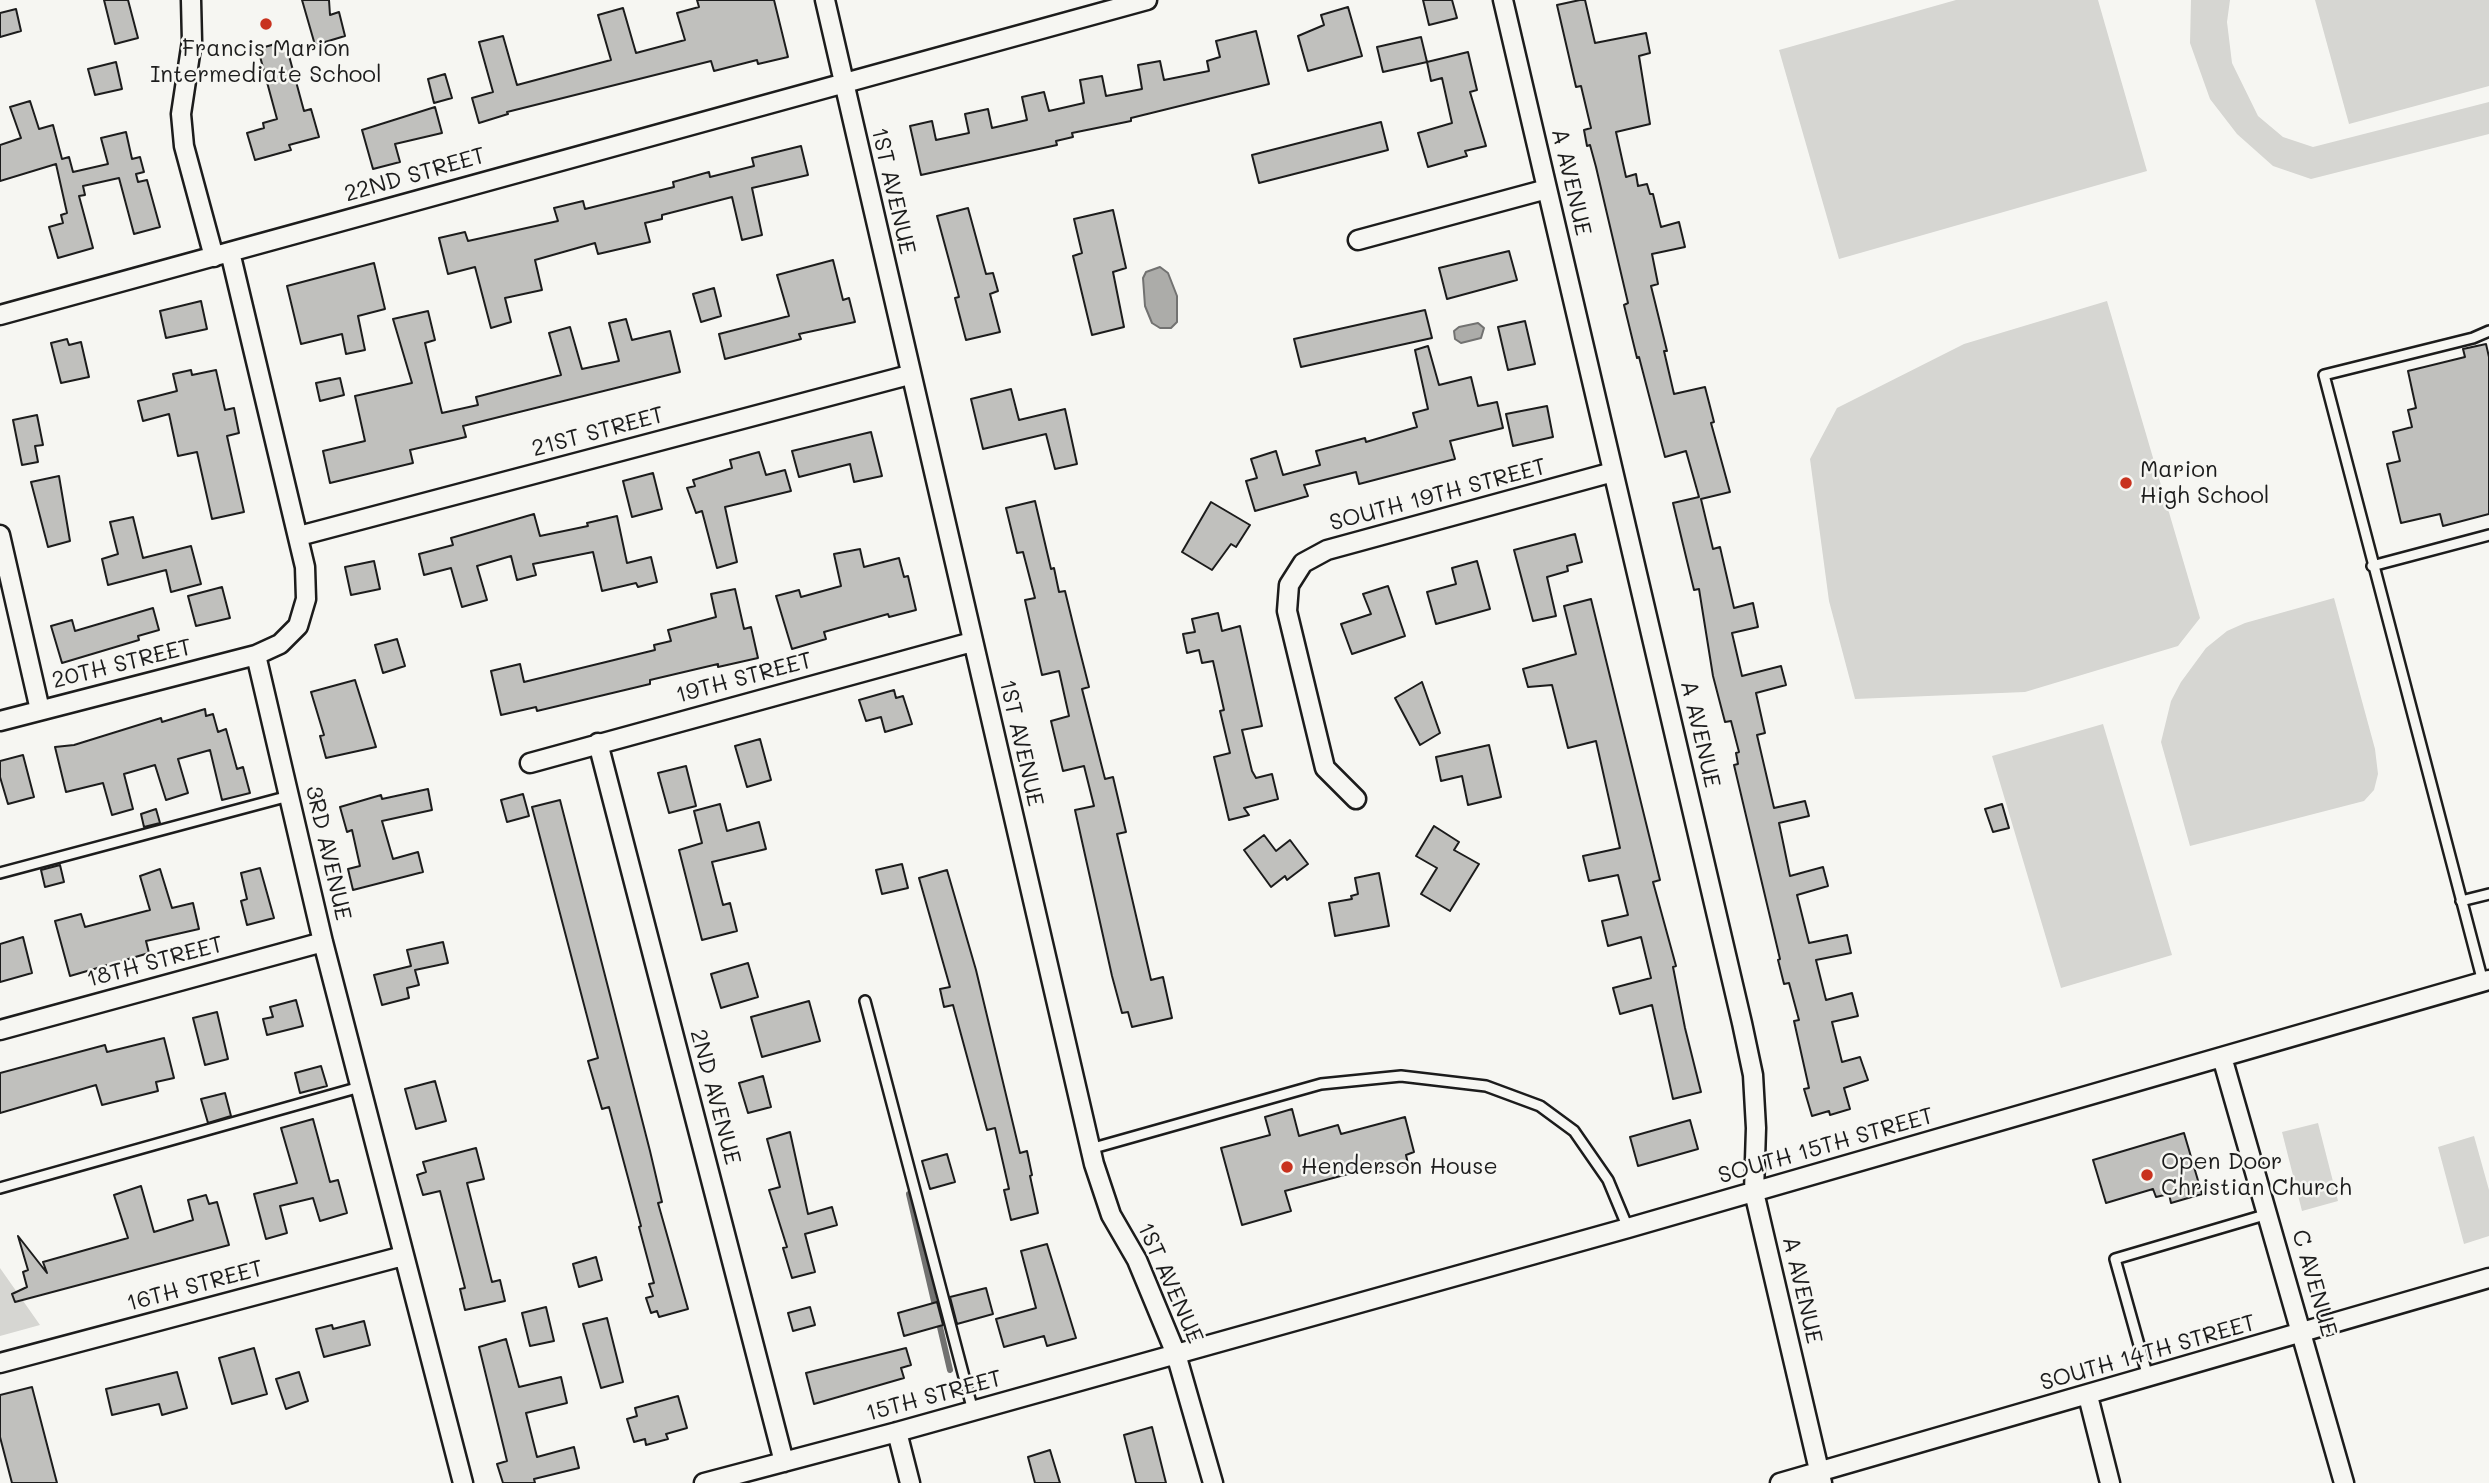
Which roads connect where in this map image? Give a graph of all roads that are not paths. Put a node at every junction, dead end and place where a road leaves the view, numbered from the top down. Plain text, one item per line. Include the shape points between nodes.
1 (191, 0) edge
2 (825, 0) edge
3 (1147, 0) edge
4 (1503, 0) edge
5 (1120, 4) edge
6 (843, 82) junction
7 (1547, 189) junction
8 (1358, 240) dead end
9 (222, 254) junction
10 (0, 315) edge
11 (2489, 331) edge
12 (909, 375) junction
13 (1613, 472) junction
14 (0, 535) edge
15 (299, 536) junction
16 (2489, 536) edge
17 (2372, 566) junction
18 (972, 642) junction
19 (256, 655) junction
20 (40, 710) junction
21 (0, 721) edge
22 (598, 743) junction
23 (530, 763) dead end
24 (289, 796) junction
25 (1356, 799) dead end
26 (0, 873) edge
27 (2489, 894) edge
28 (2461, 901) junction
29 (323, 942) junction
30 (2486, 981) edge
31 (865, 1001) dead end
32 (0, 1030) edge
33 (2222, 1057) junction
34 (360, 1087) junction
35 (1090, 1149) junction
36 (0, 1188) edge
37 (1754, 1192) junction
38 (2268, 1214) junction
39 (1628, 1228) junction
40 (403, 1256) junction
41 (2489, 1278) edge
42 (2304, 1334) junction
43 (1176, 1354) junction
44 (0, 1363) edge
45 (2148, 1379) junction
46 (2088, 1396) junction
47 (973, 1411) junction
48 (897, 1433) junction
49 (784, 1462) junction
50 (1820, 1477) edge
51 (463, 1483) edge
52 (704, 1483) edge
53 (910, 1483) edge
54 (1213, 1483) edge
55 (1780, 1483) edge
56 (2110, 1483) edge
57 (2344, 1483) edge

1 - 9 street via 183,135
2 - 6 street, 1ST AVENUE
3 - 5 street, 22ND STREET
4 - 7 street, A AVENUE
5 - 6 street, 22ND STREET
6 - 9 street, 22ND STREET
6 - 12 street, 1ST AVENUE
7 - 8 street
7 - 13 street, A AVENUE
9 - 10 street, 22ND STREET
9 - 15 street
11 - 17 lane via 2324,375
12 - 15 street, 21ST STREET
12 - 18 street, 1ST AVENUE
13 - 25 street, SOUTH 19TH STREET via 1327,550 1303,563 1289,585 1287,611 1325,768
13 - 37 street, A AVENUE via 1753,1076
14 - 20 street
15 - 19 street via 306,599 298,626 280,644
16 - 17 lane
17 - 28 lane
18 - 22 street, 19TH STREET
18 - 35 street, 1ST AVENUE
19 - 20 street, 20TH STREET
19 - 24 street, 3RD AVENUE
20 - 21 street, 20TH STREET
22 - 23 street, 19TH STREET
22 - 49 street, 2ND AVENUE
24 - 26 lane
24 - 29 street, 3RD AVENUE
27 - 28 lane
28 - 30 lane
29 - 32 street, 18TH STREET
29 - 34 street, 3RD AVENUE
30 - 33 street, SOUTH 15TH STREET
31 - 47 lane
33 - 37 street, SOUTH 15TH STREET
33 - 38 street, C AVENUE
34 - 36 lane
34 - 40 street, 3RD AVENUE
35 - 39 lane via 1321,1084 1401,1076 1486,1086 1540,1106 1574,1131 1608,1180
35 - 43 street, 1ST AVENUE via 1111,1215 1137,1260
37 - 39 street, SOUTH 15TH STREET
37 - 50 street, A AVENUE
38 - 42 street, C AVENUE
38 - 45 lane via 2115,1259
39 - 43 street, SOUTH 15TH STREET
40 - 44 street, 16TH STREET
40 - 51 street, 3RD AVENUE
41 - 42 street, SOUTH 14TH STREET
42 - 45 street, SOUTH 14TH STREET
42 - 57 street, C AVENUE
43 - 47 street, 15TH STREET
43 - 54 street, 1ST AVENUE
45 - 46 street, SOUTH 14TH STREET
46 - 50 street, SOUTH 14TH STREET
46 - 56 street
47 - 48 street, 15TH STREET
48 - 49 street, 15TH STREET
48 - 53 street
49 - 52 street, 15TH STREET
50 - 55 street, SOUTH 14TH STREET

